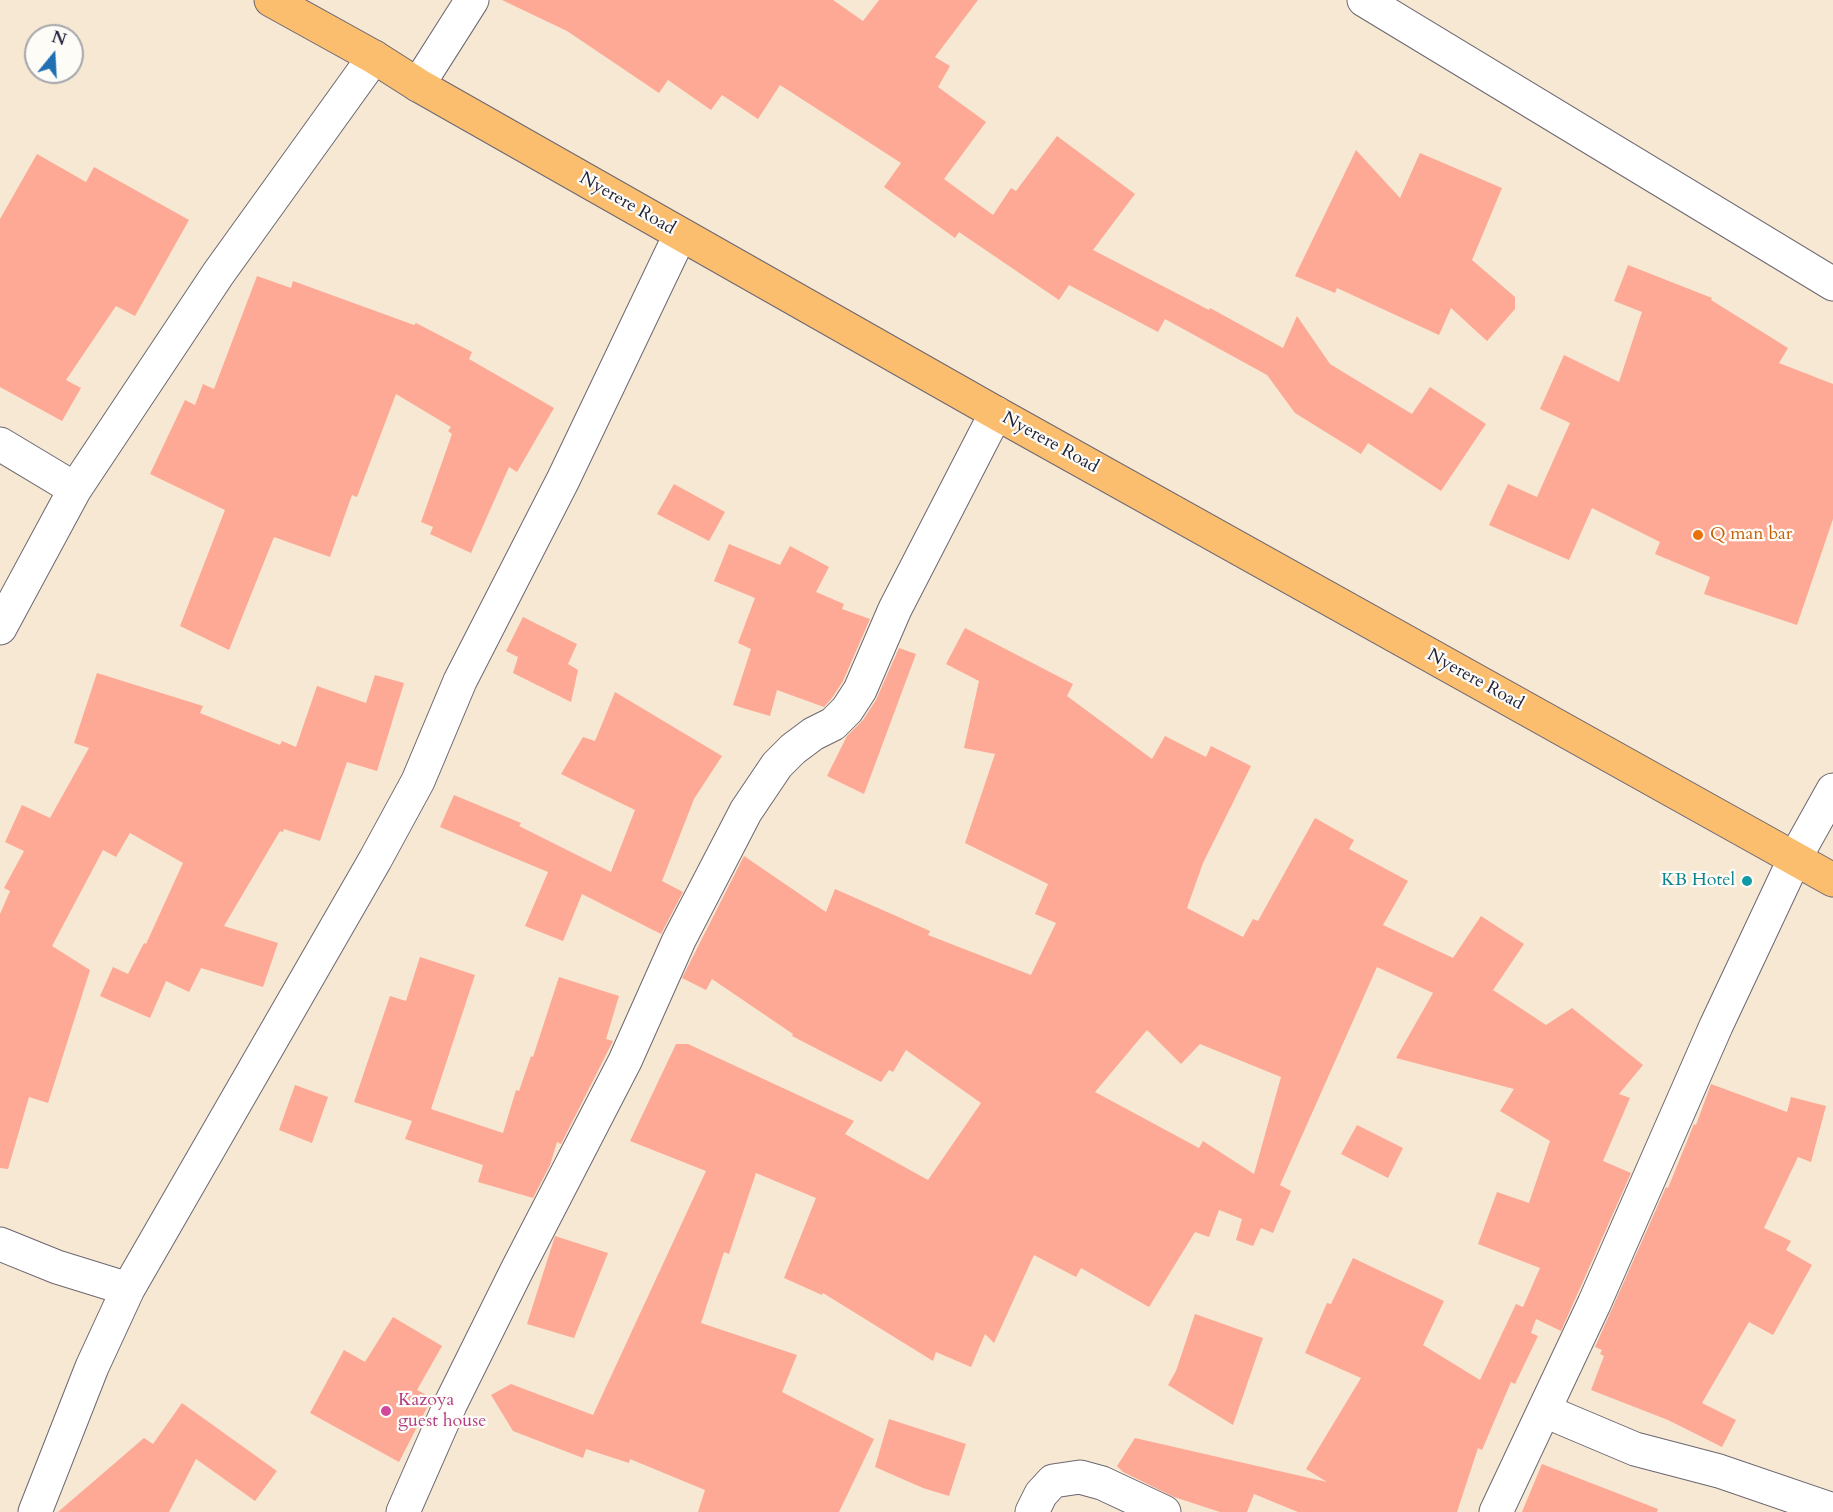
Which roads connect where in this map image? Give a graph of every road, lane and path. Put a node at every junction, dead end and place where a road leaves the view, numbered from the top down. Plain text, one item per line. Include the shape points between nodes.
1 (271, 0) edge
2 (472, 0) edge
3 (1364, 0) edge
4 (374, 57) junction
5 (418, 85) junction
6 (680, 235) junction
7 (1833, 284) edge
8 (996, 413) junction
9 (0, 444) edge
10 (75, 489) junction
11 (0, 628) edge
12 (1833, 790) edge
13 (1795, 858) junction
14 (1833, 880) edge
15 (0, 1244) edge
16 (128, 1289) junction
17 (1545, 1411) junction
18 (1833, 1510) edge
19 (34, 1512) edge
20 (403, 1512) edge
21 (1032, 1512) edge
22 (1164, 1512) edge
23 (1496, 1512) edge

1 - 4 highway, Nyerere Road
2 - 5 street
3 - 7 street
4 - 5 highway, Nyerere Road
4 - 10 street via 218,274
5 - 6 highway, Nyerere Road
6 - 8 highway, Nyerere Road
6 - 16 street via 563,480 460,681 418,781
8 - 13 highway, Nyerere Road
8 - 20 street via 899,600 860,690 833,724 793,749 777,765 746,811 674,950 625,1061 450,1405
9 - 10 street
10 - 11 street
12 - 13 street
13 - 14 highway, Nyerere Road
13 - 17 street
15 - 16 street
16 - 19 street
17 - 18 street via 1635,1449 1719,1471
17 - 23 street
21 - 22 street via 1053,1481 1080,1477

